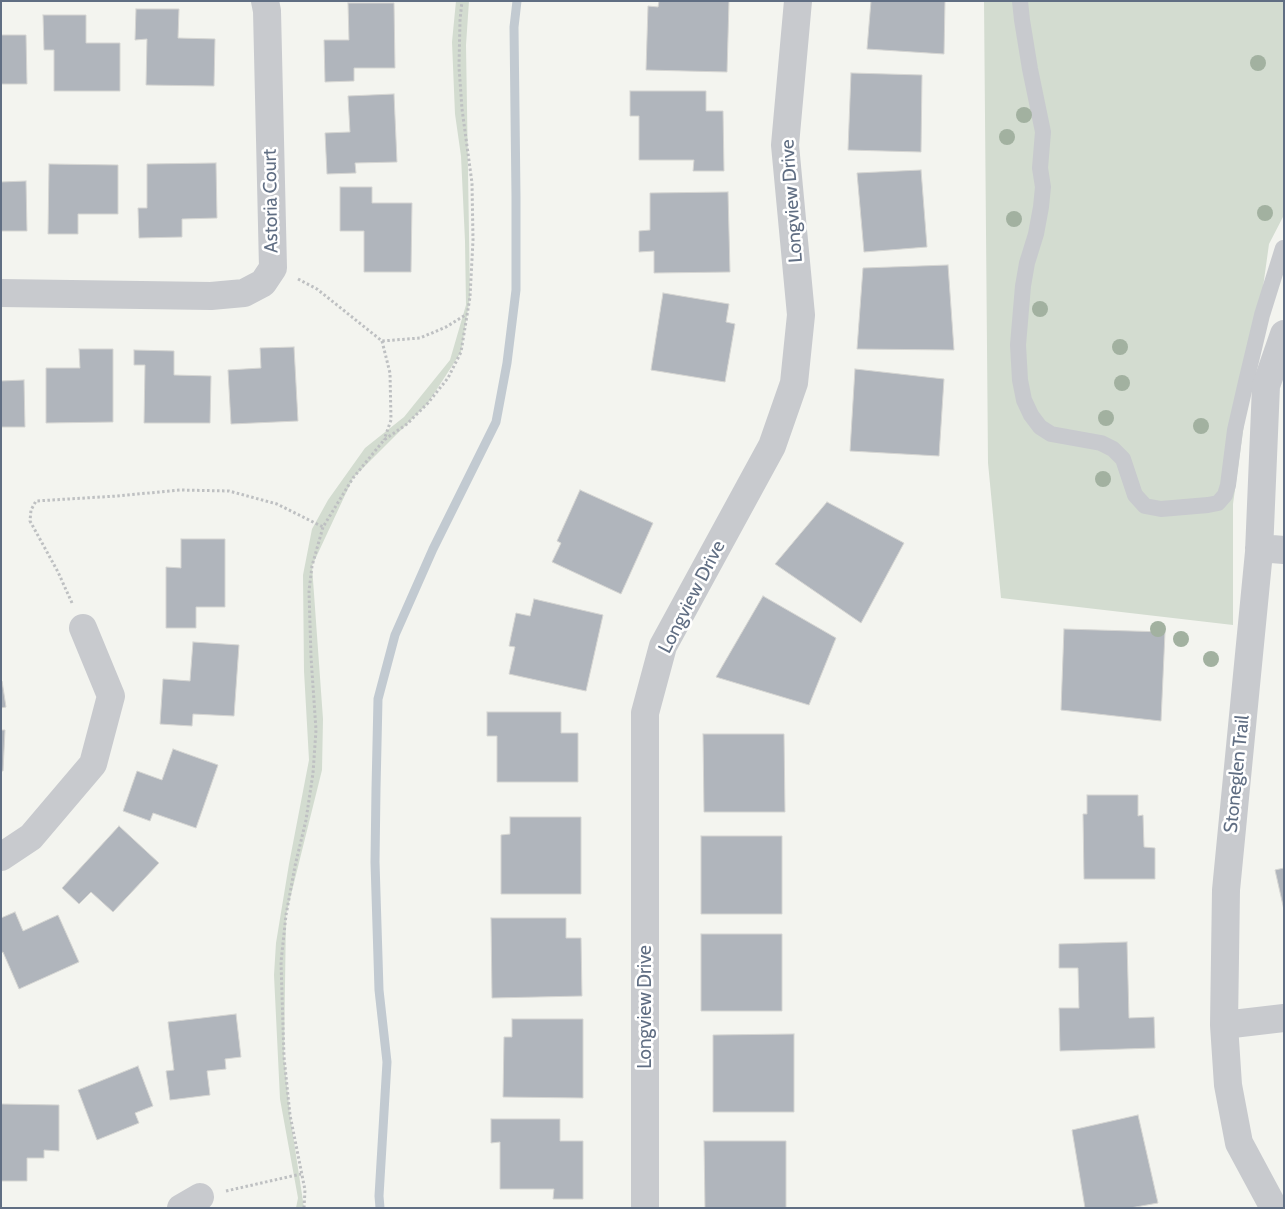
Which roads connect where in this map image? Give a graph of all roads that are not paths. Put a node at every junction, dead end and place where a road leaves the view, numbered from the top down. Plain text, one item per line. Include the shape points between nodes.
1 (265, 1) edge
2 (798, 1) edge
3 (1020, 1) edge
4 (1284, 249) edge
5 (1, 293) edge
6 (1284, 334) edge
7 (1271, 549) edge
8 (83, 628) road end
9 (1, 857) edge
10 (1284, 1018) edge
11 (1224, 1025) junction
12 (645, 1208) edge
13 (1274, 1208) edge

1 - 5 street, Astoria Court via 273,268 263,283 244,293 211,296
2 - 12 street, Longview Drive via 785,145 801,315 794,383 772,446 663,646 645,713
3 - 4 lane via 1043,132 1040,168 1043,187 1023,286 1019,371 1024,400 1040,426 1051,434 1100,443 1113,449 1123,459 1135,495 1145,506 1161,509 1218,503 1226,495 1246,382 1262,315
6 - 7 street, Stoneglen Trail via 1266,386
7 - 11 street, Stoneglen Trail via 1226,890
8 - 9 street via 111,696 92,764 31,837
10 - 11 street
11 - 13 street, Stoneglen Trail via 1228,1085 1239,1143

